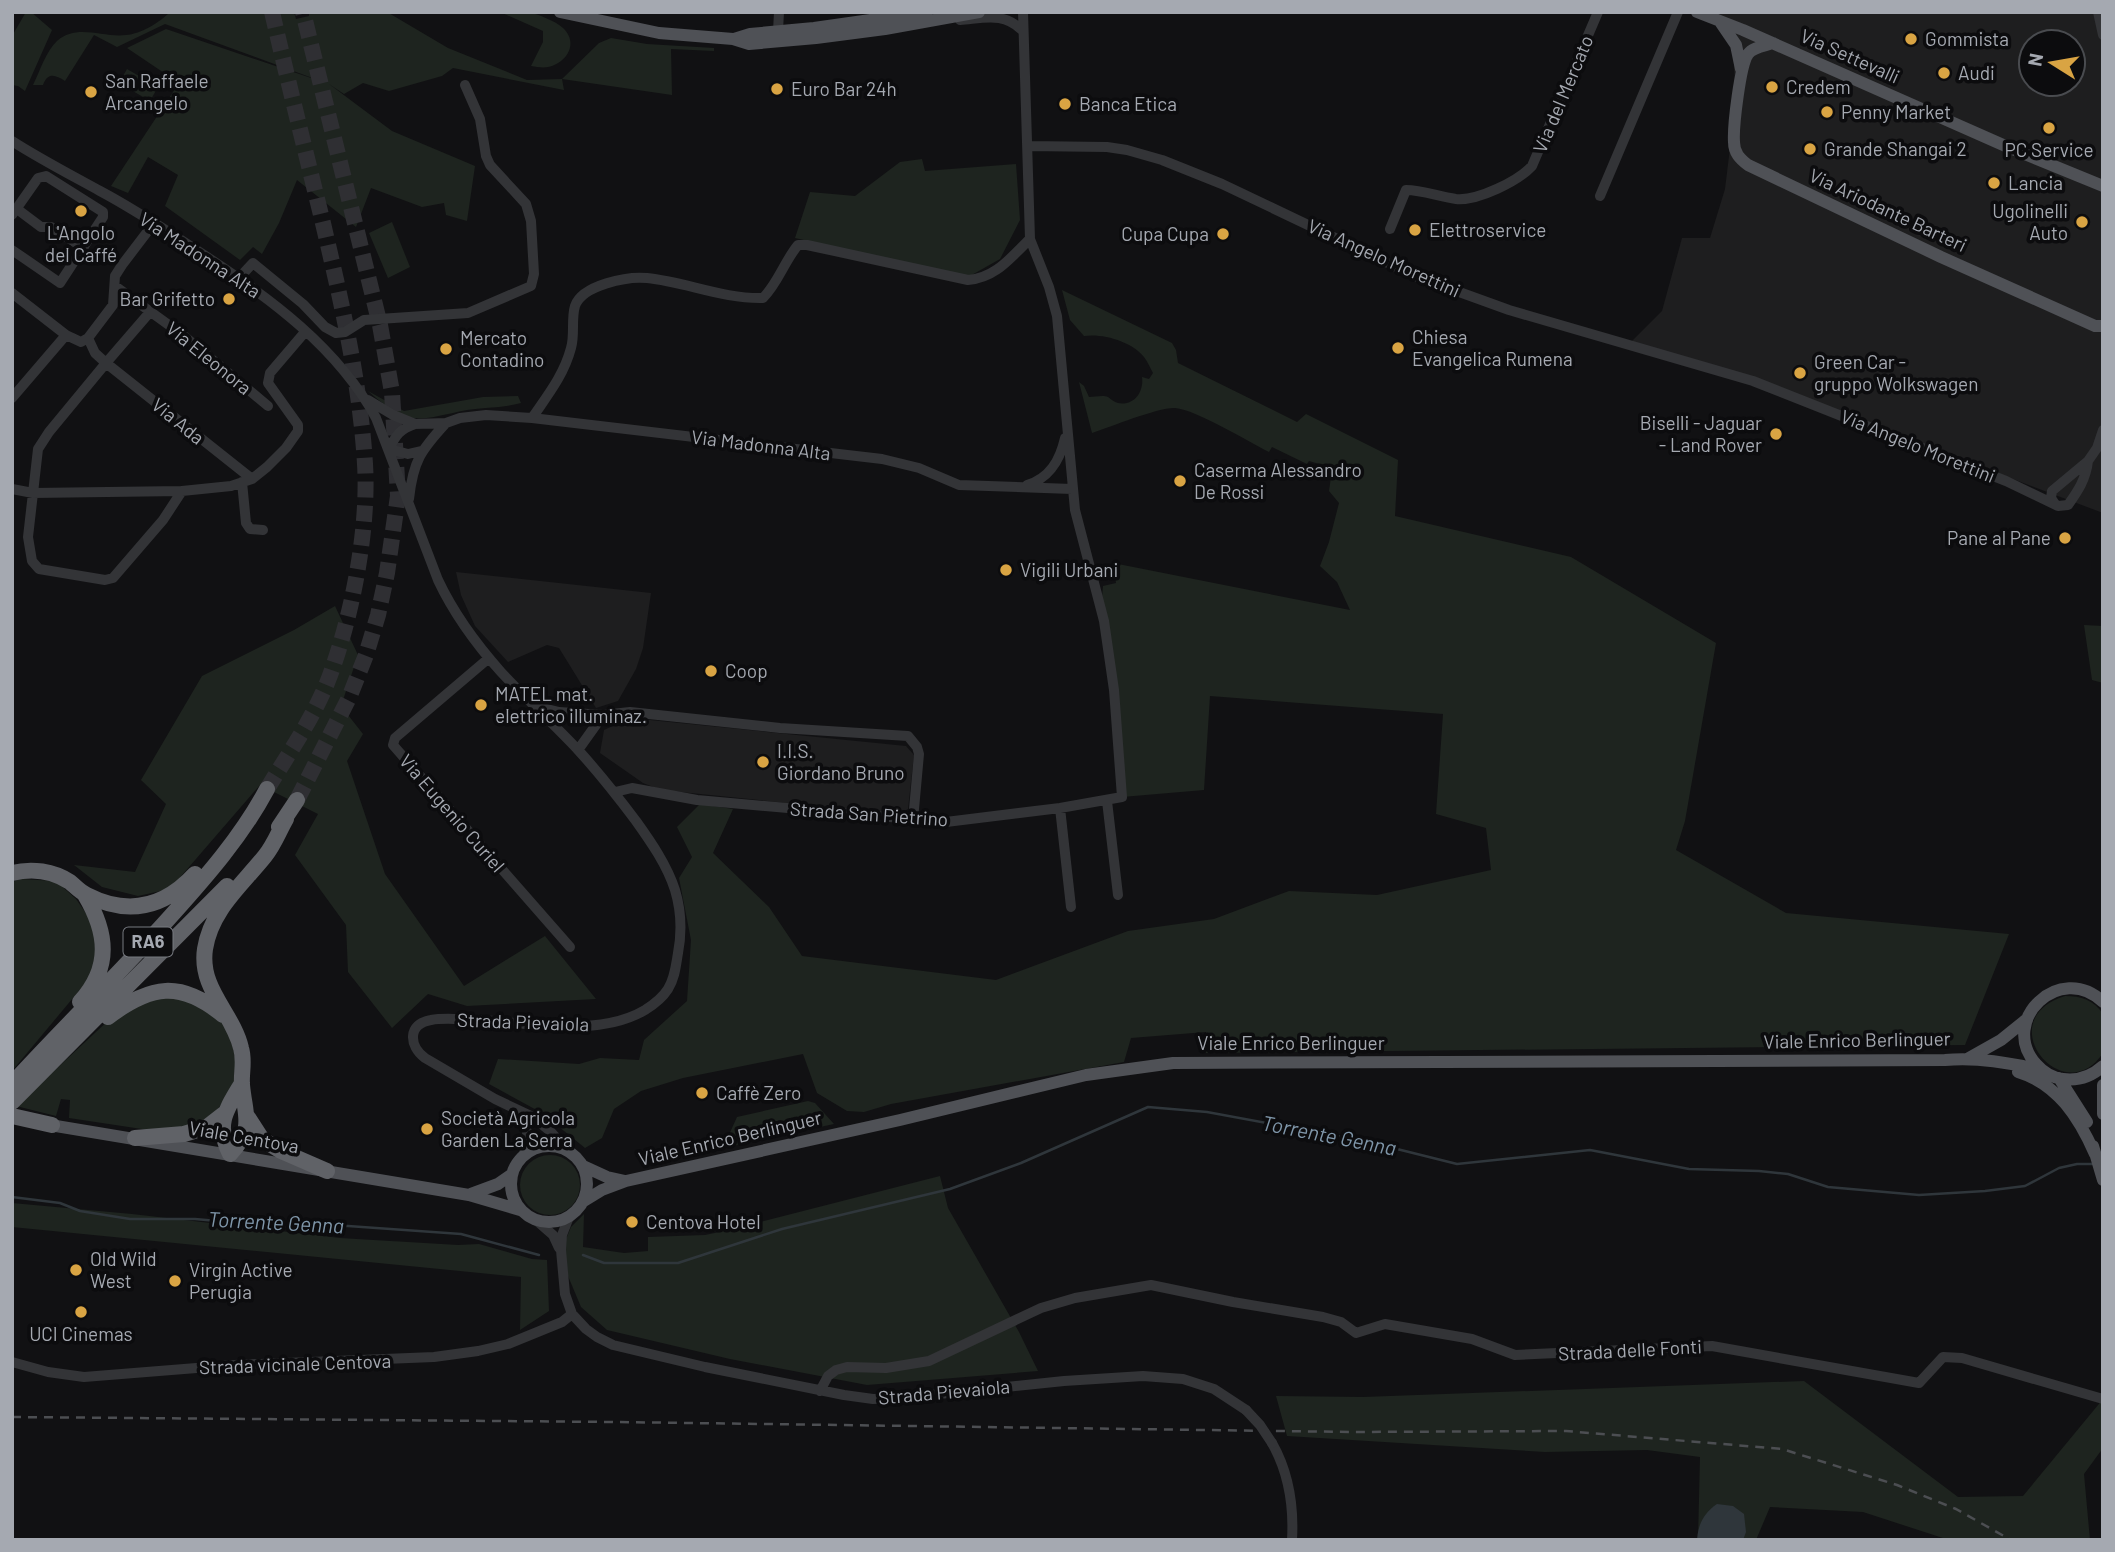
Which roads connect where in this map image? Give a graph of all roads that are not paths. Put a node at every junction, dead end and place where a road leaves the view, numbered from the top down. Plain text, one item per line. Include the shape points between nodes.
1 (560, 12) edge
2 (779, 12) edge
3 (927, 12) edge
4 (979, 12) edge
5 (1023, 12) edge
6 (1598, 12) edge
7 (1678, 12) edge
8 (1697, 12) edge
9 (2098, 12) edge
10 (948, 19) junction
11 (1720, 22) junction
12 (778, 31) junction
13 (1023, 32) junction
14 (2103, 35) edge
15 (733, 39) junction
16 (1773, 43) junction
17 (1741, 73) junction
18 (465, 85) dead end
19 (12, 141) edge
20 (1027, 146) junction
21 (88, 184) junction
22 (2103, 187) edge
23 (78, 196) junction
24 (1600, 196) dead end
25 (14, 212) edge
26 (154, 223) junction
27 (1390, 229) dead end
28 (1030, 239) junction
29 (84, 248) junction
30 (12, 250) edge
31 (239, 278) junction
32 (115, 286) junction
33 (12, 293) edge
34 (150, 312) junction
35 (2100, 328) edge
36 (305, 332) junction
37 (66, 335) junction
38 (88, 338) junction
39 (106, 363) junction
40 (12, 398) edge
41 (365, 398) junction
42 (268, 406) dead end
43 (532, 418) junction
44 (446, 423) junction
45 (415, 424) junction
46 (1066, 428) junction
47 (2103, 430) edge
48 (389, 449) junction
49 (421, 451) junction
50 (2088, 461) junction
51 (247, 480) junction
52 (1018, 487) junction
53 (2017, 487) junction
54 (2057, 488) junction
55 (12, 489) edge
56 (1073, 489) junction
57 (182, 491) junction
58 (33, 493) junction
59 (2072, 499) junction
60 (408, 501) junction
61 (2054, 504) junction
62 (263, 530) dead end
63 (489, 658) junction
64 (534, 706) junction
65 (575, 713) junction
66 (603, 715) junction
67 (561, 733) junction
68 (578, 750) junction
69 (615, 792) junction
70 (297, 800) tunnel mouth
71 (1107, 801) junction
72 (1059, 808) junction
73 (286, 819) junction
74 (913, 820) junction
75 (12, 873) edge
76 (85, 895) junction
77 (1118, 895) dead end
78 (1071, 907) dead end
79 (570, 947) dead end
80 (2102, 1000) edge
81 (227, 1019) junction
82 (2027, 1019) junction
83 (1968, 1058) junction
84 (1945, 1060) junction
85 (2103, 1066) edge
86 (2042, 1070) junction
87 (27, 1078) edge
88 (2059, 1078) junction
89 (242, 1083) junction
90 (2103, 1086) edge
91 (12, 1102) edge
92 (513, 1108) junction
93 (225, 1113) junction
94 (2103, 1114) edge
95 (247, 1116) junction
96 (12, 1118) edge
97 (51, 1125) joint
98 (135, 1138) junction
99 (568, 1150) junction
100 (230, 1154) junction
101 (2095, 1154) junction
102 (523, 1156) junction
103 (583, 1166) junction
104 (327, 1171) junction
105 (511, 1175) junction
106 (2103, 1180) edge
107 (626, 1181) junction
108 (469, 1195) junction
109 (584, 1201) junction
110 (520, 1210) junction
111 (569, 1217) junction
112 (537, 1221) junction
113 (561, 1250) junction
114 (572, 1314) junction
115 (12, 1362) edge
116 (820, 1391) junction
117 (2103, 1399) edge
118 (1292, 1540) edge

1 - 15 main road via 659,33
2 - 12 street
3 - 12 main road
4 - 10 main road
5 - 13 street
6 - 27 street, Via del Mercato via 1532,166 1490,191 1459,200 1406,190
7 - 24 street
8 - 11 main road, Via Settevalli
9 - 14 street
10 - 13 street via 1008,19
10 - 15 main road via 765,43
11 - 16 main road, Via Settevalli
11 - 17 main road via 1736,45
12 - 15 main road
13 - 20 street
16 - 17 main road via 1750,51
16 - 22 main road, Via Settevalli
17 - 35 main road, Via Ariodante Barteri via 1734,144 1738,157 1748,165
18 - 31 street via 480,119 489,165 526,204 531,221 531,286 468,313 364,320 336,333 253,263
19 - 21 street, Via Madonna Alta
20 - 28 street
20 - 53 street, Via Angelo Morettini via 1107,147 1162,160 1415,276 1509,310 1753,381
21 - 23 street
21 - 26 street, Via Madonna Alta
23 - 25 street via 46,176 38,178
23 - 29 street via 103,212
25 - 29 street via 51,227
26 - 31 street, Via Madonna Alta
26 - 32 street via 115,276
28 - 43 street via 991,275 979,279 807,245 797,246 763,298 645,278 597,287 584,293 575,305 571,349 562,373
28 - 46 street via 1057,316
29 - 30 street via 60,283
31 - 36 street, Via Madonna Alta
32 - 34 street, Via Eleonora
32 - 38 street via 113,305
33 - 37 street
34 - 39 street, Via Eleonora
34 - 42 street, Via Eleonora
36 - 41 street, Via Madonna Alta
36 - 51 street via 270,373 268,383 298,431 267,467
37 - 38 street via 81,342
37 - 40 street
38 - 39 street, Via Ada
39 - 51 street, Via Ada
39 - 58 street, Via Eleonora via 38,449
41 - 45 street, Via Madonna Alta
41 - 48 street, Via Madonna Alta
43 - 44 street, Via Madonna Alta via 486,415
43 - 52 street, Via Madonna Alta via 882,459 959,485
44 - 45 street, Via Madonna Alta
44 - 49 street
45 - 48 street via 403,428
46 - 52 street via 1051,472
46 - 56 street
47 - 50 street
48 - 49 street via 408,454
48 - 60 street, Via Madonna Alta
49 - 60 street
50 - 54 street
50 - 59 street via 2087,474
51 - 57 street
51 - 62 street via 246,523 250,529
52 - 56 street, Via Madonna Alta
53 - 54 street, Via Angelo Morettini
53 - 61 street, Via Angelo Morettini
54 - 59 street via 2070,489
54 - 61 street via 2051,498
55 - 58 street
56 - 71 street, Strada San Pietrino via 1104,621 1114,690 1122,797
57 - 58 street
57 - 58 street, Via Eleonora via 120,571 105,580 39,569 32,561 28,537
59 - 61 street via 2064,506
60 - 63 street, Via Madonna Alta via 447,600
63 - 64 street, Via Madonna Alta
63 - 79 street, Via Eugenio Curiel via 395,738 393,745
64 - 65 street
64 - 67 street, Via Madonna Alta
65 - 66 street
65 - 67 street via 567,718
66 - 68 street
66 - 74 street via 630,712 908,736 919,754
67 - 68 street, Via Madonna Alta
68 - 69 street, Via Madonna Alta
69 - 74 street, Strada San Pietrino via 632,788 696,800
69 - 92 street, Strada Pievaiola via 649,838 675,890 680,943 668,990 653,1005 612,1024 438,1019 427,1020 414,1031 416,1051
70 - 73 highway, RA6
71 - 72 street, Strada San Pietrino
71 - 77 street
72 - 74 street, Strada San Pietrino via 946,822
72 - 78 street
73 - 81 highway via 208,934 204,952 208,983
73 - 87 highway, RA6 via 206,909
75 - 76 highway via 35,870 55,874
76 - 87 highway via 101,929 98,976 86,996 38,1048
76 - 87 highway, RA6 via 134,907 172,896 263,796 226,853
80 - 82 main road, Viale Enrico Berlinguer via 2083,990 2056,990 2035,1004
81 - 87 highway via 194,995 178,991 146,994 123,1006 61,1060
81 - 89 highway via 241,1047
82 - 83 main road, Viale Enrico Berlinguer
82 - 86 main road via 2027,1049
83 - 84 main road, Viale Enrico Berlinguer
83 - 86 main road, Viale Enrico Berlinguer
84 - 101 main road via 2012,1071 2040,1081 2082,1126
84 - 107 main road, Viale Enrico Berlinguer via 1172,1063 1086,1075
85 - 88 main road via 2075,1080
86 - 88 main road, Viale Enrico Berlinguer
87 - 91 highway, RA6
88 - 101 main road via 2088,1122
89 - 93 highway
89 - 95 highway
90 - 94 main road
92 - 99 street via 533,1117
92 - 102 street via 529,1135
93 - 98 highway via 207,1127 184,1134
93 - 100 highway via 223,1140
95 - 100 highway via 244,1136
95 - 104 highway via 262,1139
96 - 97 highway
97 - 98 main road, Viale Centova
98 - 100 main road, Viale Centova
99 - 102 main road via 544,1146
99 - 103 main road
100 - 104 main road, Viale Centova
101 - 106 main road
102 - 105 main road
103 - 107 main road
103 - 109 main road via 587,1180
104 - 108 main road, Viale Centova
105 - 108 main road
105 - 110 main road via 510,1190
107 - 109 main road, Viale Enrico Berlinguer
108 - 110 main road, Viale Centova
109 - 111 main road
110 - 112 main road
111 - 112 main road via 559,1222
111 - 113 street
112 - 113 street
113 - 114 street via 565,1294
114 - 115 street, Strada vicinale Centova via 508,1344 434,1357 84,1377
114 - 116 street, Strada Pievaiola via 613,1345
116 - 117 street, Strada delle Fonti via 836,1370 929,1361 1041,1308 1151,1284 1323,1317 1356,1333 1385,1324 1472,1339 1516,1355 1712,1346 1919,1383 1943,1357 1962,1358
116 - 118 street, Strada Pievaiola, bridge via 873,1399 1143,1376 1183,1379 1214,1389 1260,1425 1282,1460 1293,1518

